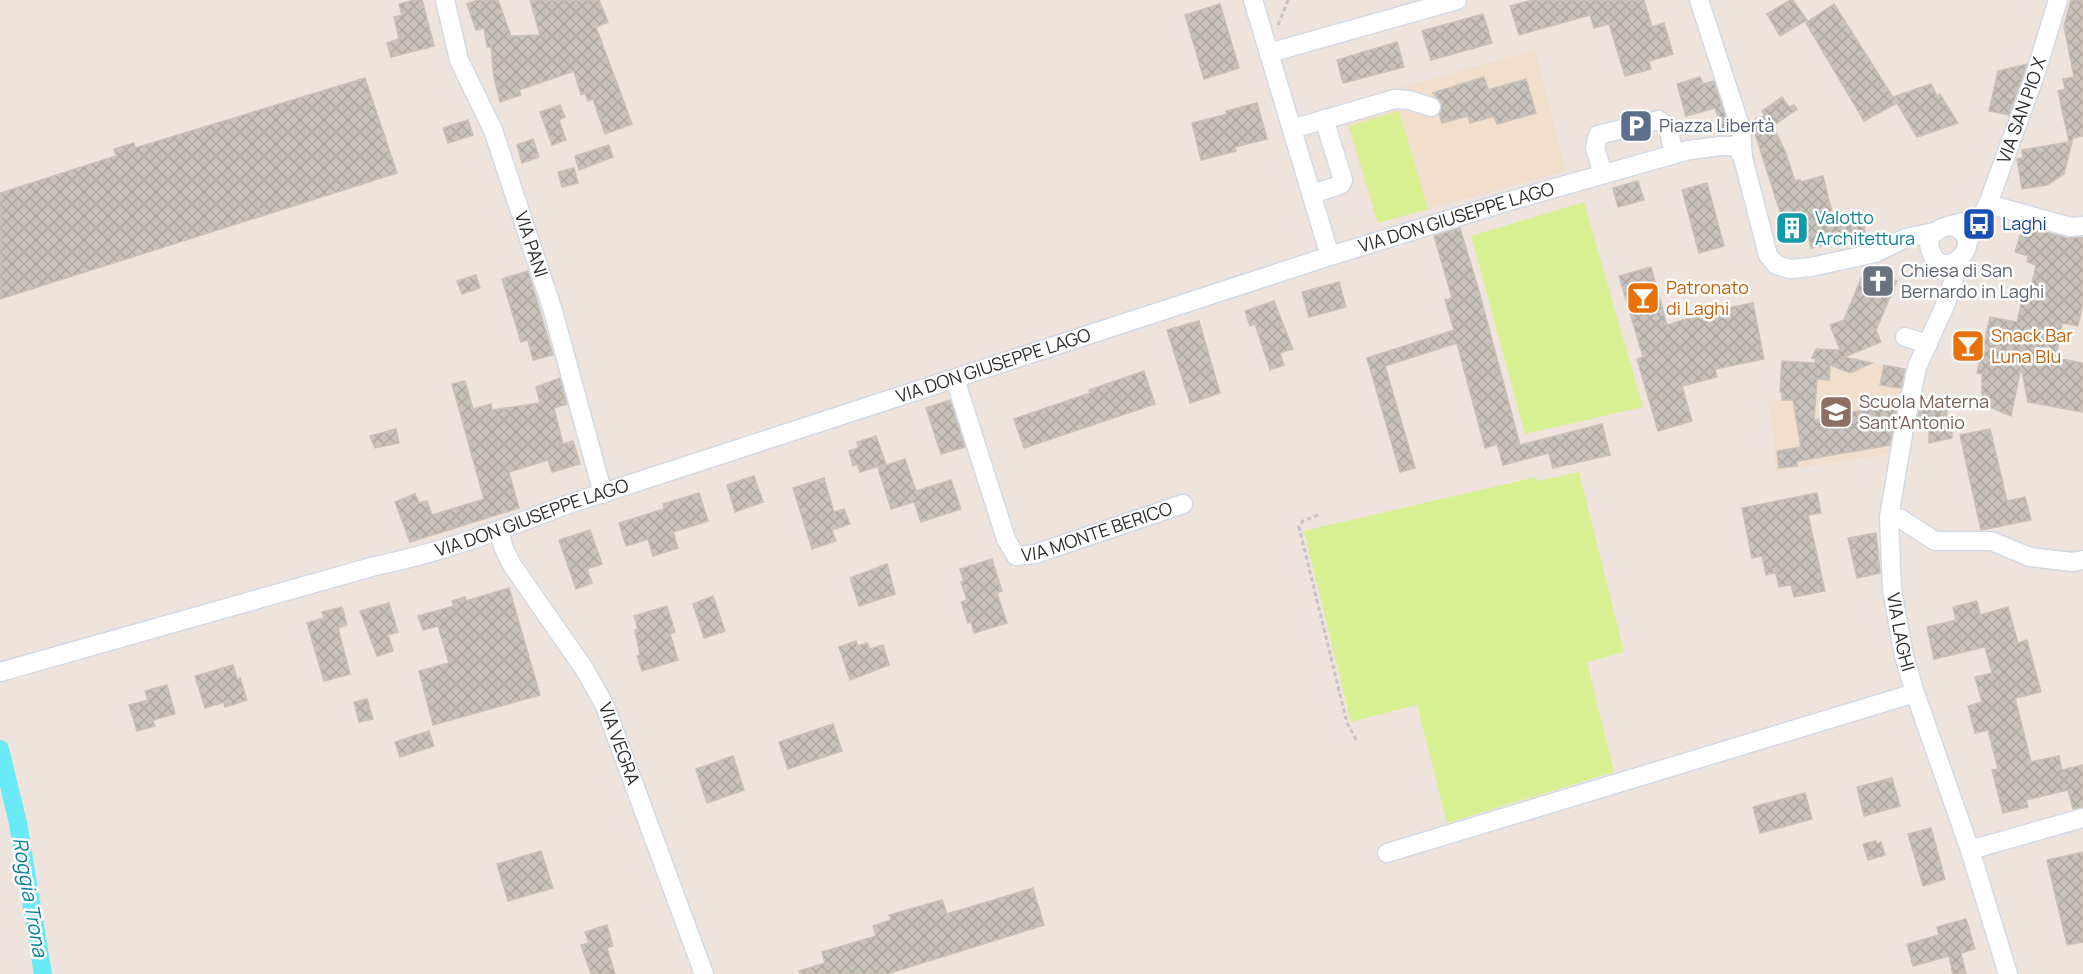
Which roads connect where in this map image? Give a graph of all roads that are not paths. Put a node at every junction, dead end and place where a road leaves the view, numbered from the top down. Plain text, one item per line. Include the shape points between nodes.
1 (445, 0) edge
2 (1253, 0) edge
3 (1456, 0) edge
4 (1699, 0) edge
5 (2058, 0) edge
6 (1434, 3) edge
7 (1269, 53) junction
8 (1431, 107) dead end
9 (1324, 119) junction
10 (1292, 129) junction
11 (1674, 154) junction
12 (1743, 158) junction
13 (1603, 174) junction
14 (1312, 194) junction
15 (1984, 211) junction
16 (2083, 226) edge
17 (1947, 246) junction
18 (1330, 256) junction
19 (1905, 337) dead end
20 (1928, 344) junction
21 (955, 379) junction
22 (603, 494) junction
23 (1183, 504) dead end
24 (1889, 517) junction
25 (499, 531) junction
26 (2083, 560) edge
27 (0, 672) edge
28 (1915, 693) junction
29 (2083, 818) edge
30 (1970, 850) junction
31 (1387, 853) dead end
32 (704, 974) edge
33 (2008, 974) edge

1 - 22 street, VIA PANI via 459,60 492,130 553,311
2 - 7 street
3 - 6 street
4 - 12 street via 1741,129
5 - 15 street, VIA SAN PIO X via 2034,78
6 - 7 street
7 - 10 street
8 - 9 street via 1395,99
9 - 10 street
9 - 14 street via 1342,180 1341,185
10 - 14 street
11 - 12 street, VIA DON GIUSEPPE LAGO via 1736,146
11 - 13 street, VIA DON GIUSEPPE LAGO
11 - 13 street via 1668,127 1659,120 1598,135 1595,148
12 - 17 street via 1768,255 1776,265 1790,270 1822,265 1875,253 1906,238
13 - 18 street, VIA DON GIUSEPPE LAGO
14 - 18 street
15 - 16 street
15 - 17 street, VIA SAN PIO X
17 - 20 street, VIA LAGHI via 1952,285
18 - 21 street, VIA DON GIUSEPPE LAGO
19 - 20 street
20 - 24 street, VIA LAGHI via 1914,380
21 - 22 street, VIA DON GIUSEPPE LAGO
21 - 23 street, VIA MONTE BERICO via 1006,539 1016,556 1035,554
22 - 25 street, VIA DON GIUSEPPE LAGO
24 - 26 street via 1901,519 1935,540 1991,541 2030,556
24 - 28 street, VIA LAGHI via 1892,591
25 - 27 street, VIA DON GIUSEPPE LAGO
25 - 32 street, VIA VEGRA via 512,565 585,670 605,706
28 - 30 street, VIA LAGHI
28 - 31 street
29 - 30 street
30 - 33 street, VIA LAGHI

